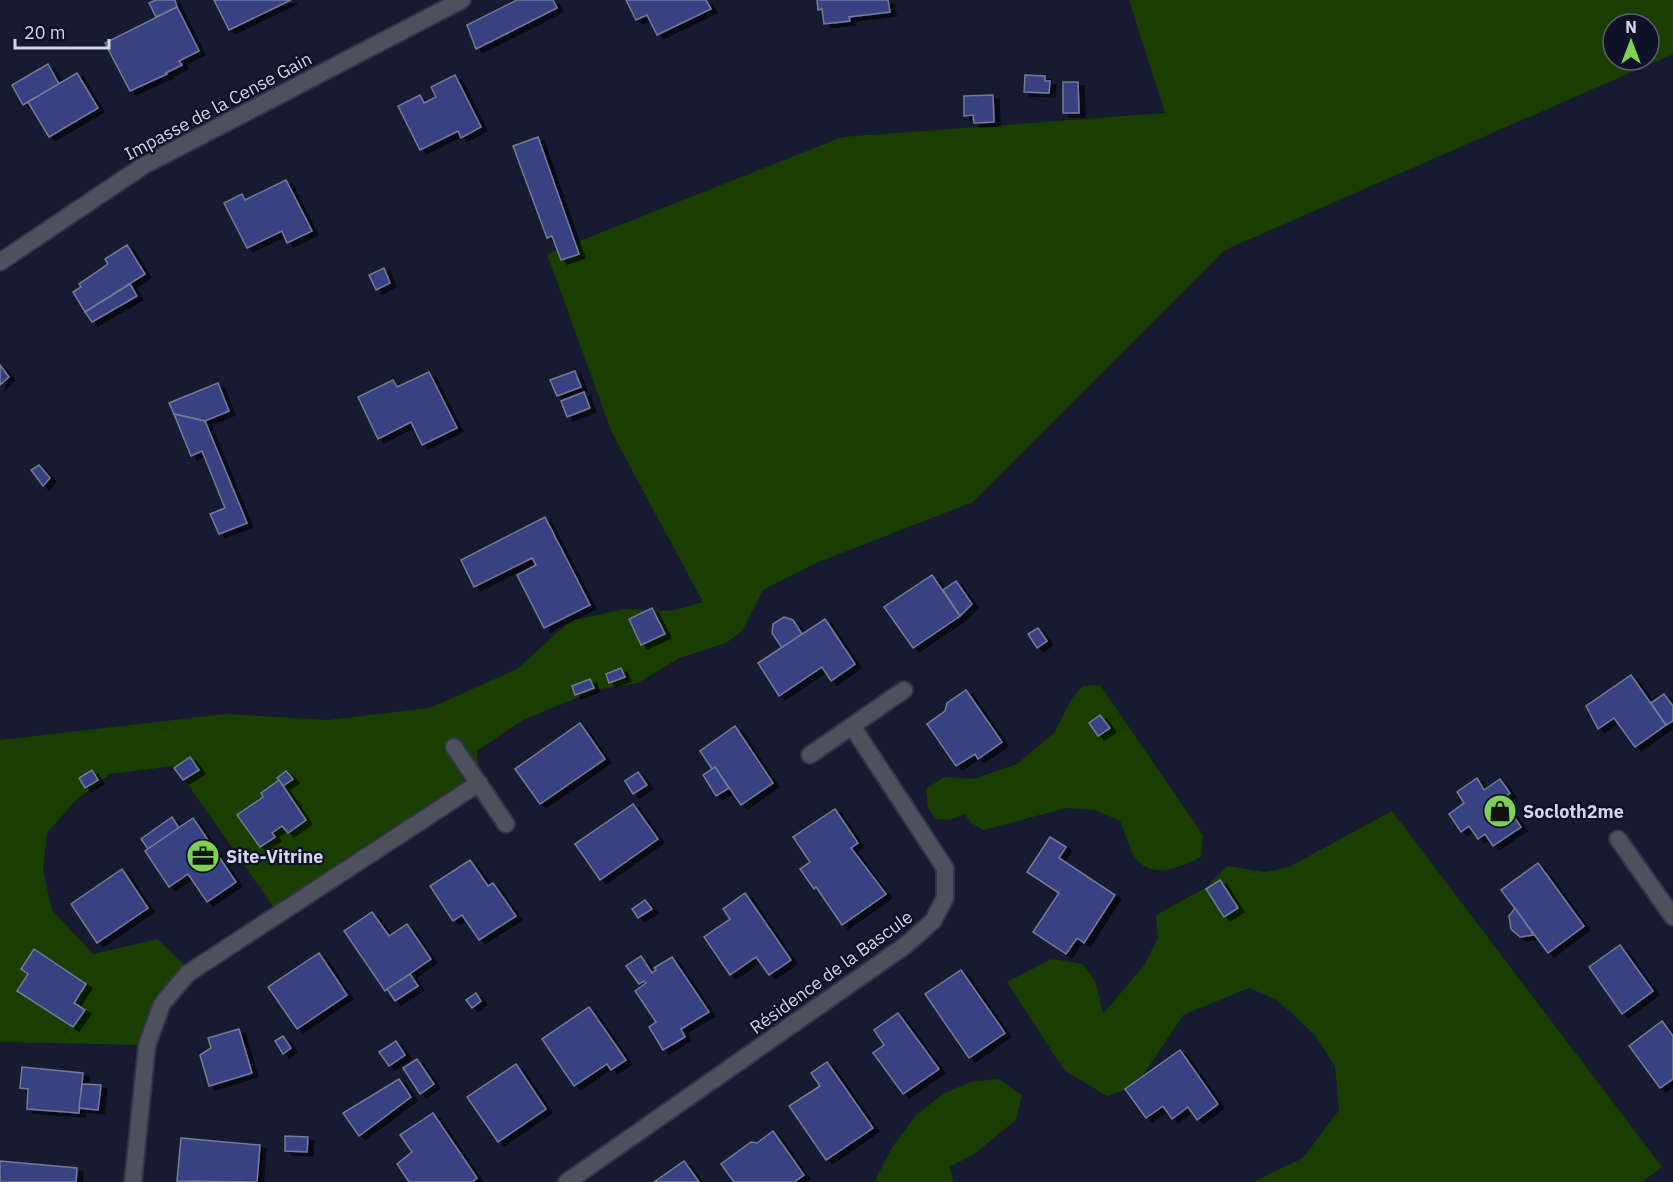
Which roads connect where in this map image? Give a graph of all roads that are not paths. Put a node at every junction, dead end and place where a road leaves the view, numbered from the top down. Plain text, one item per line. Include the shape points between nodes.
1 (462, 0) edge
2 (0, 262) edge
3 (904, 690) dead end
4 (852, 726) junction
5 (454, 747) dead end
6 (810, 755) dead end
7 (479, 783) junction
8 (506, 824) dead end
9 (1618, 839) dead end
10 (1673, 917) edge
11 (133, 1182) edge
12 (567, 1182) edge

1 - 2 street, Impasse de la Cense Gain via 143,166
3 - 4 street
4 - 6 street
4 - 12 street, Résidence de la Bascule via 945,868 945,898 933,921 906,945
5 - 7 street
7 - 8 street
7 - 11 street via 188,974 162,1004 147,1045
9 - 10 street

